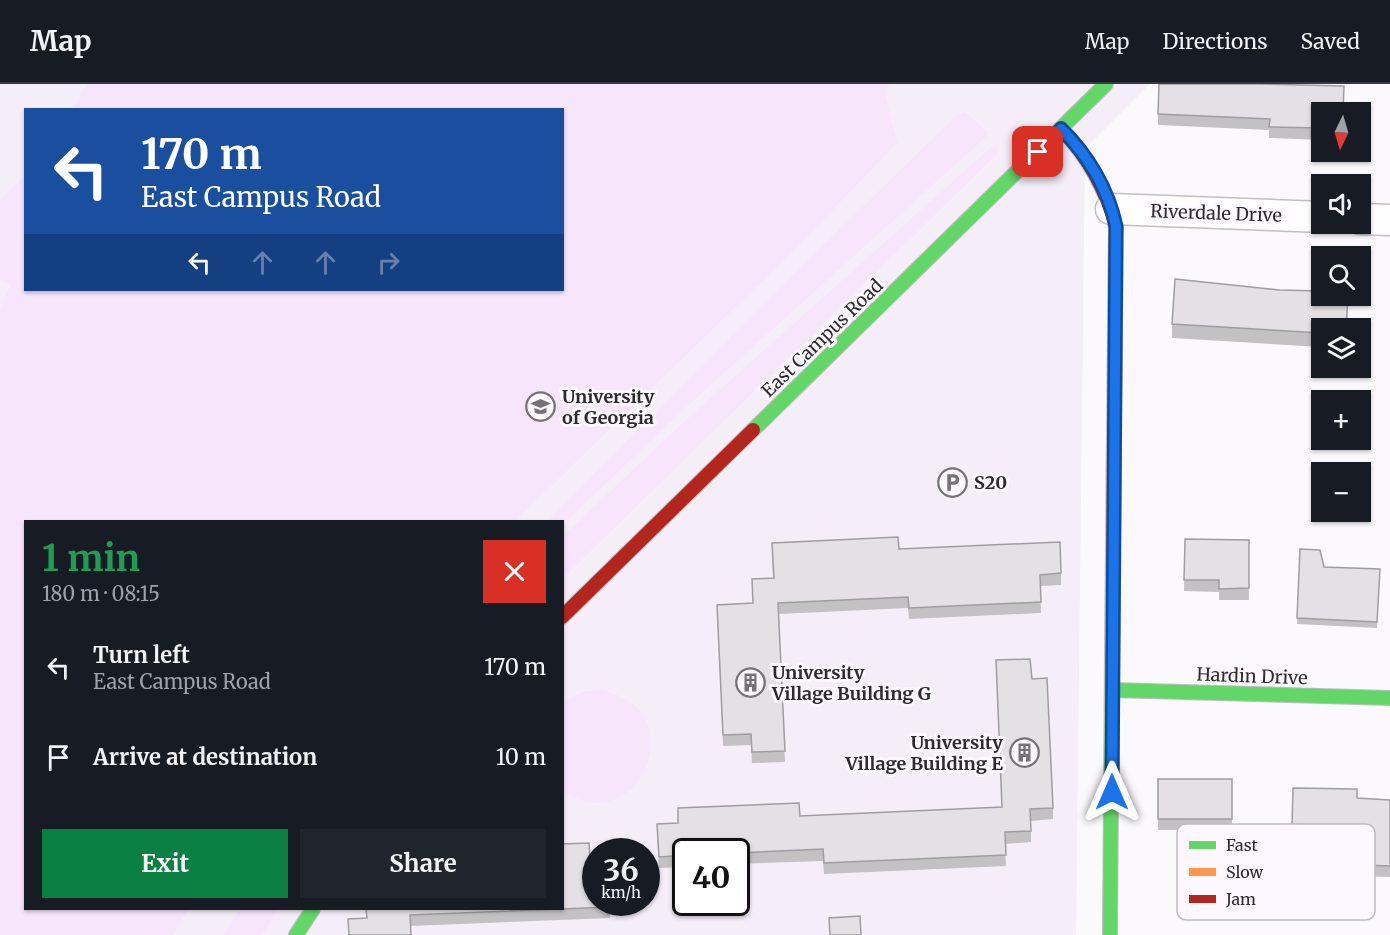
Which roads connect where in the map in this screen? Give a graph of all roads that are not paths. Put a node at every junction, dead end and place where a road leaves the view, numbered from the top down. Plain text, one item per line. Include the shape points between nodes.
1 (1106, 84) edge
2 (1061, 129) junction
3 (1111, 208) junction
4 (1311, 217) edge
5 (1371, 219) edge
6 (1390, 220) edge
7 (564, 615) edge
8 (1112, 690) junction
9 (1390, 698) edge
10 (311, 910) edge
11 (296, 935) edge
12 (1110, 935) edge

1 - 2 street, East Campus Road
2 - 3 street via 1093,167
2 - 7 street, East Campus Road
3 - 4 street, Riverdale Drive
3 - 8 street via 1116,226
5 - 6 street
8 - 9 street, Hardin Drive
8 - 12 street
10 - 11 street

